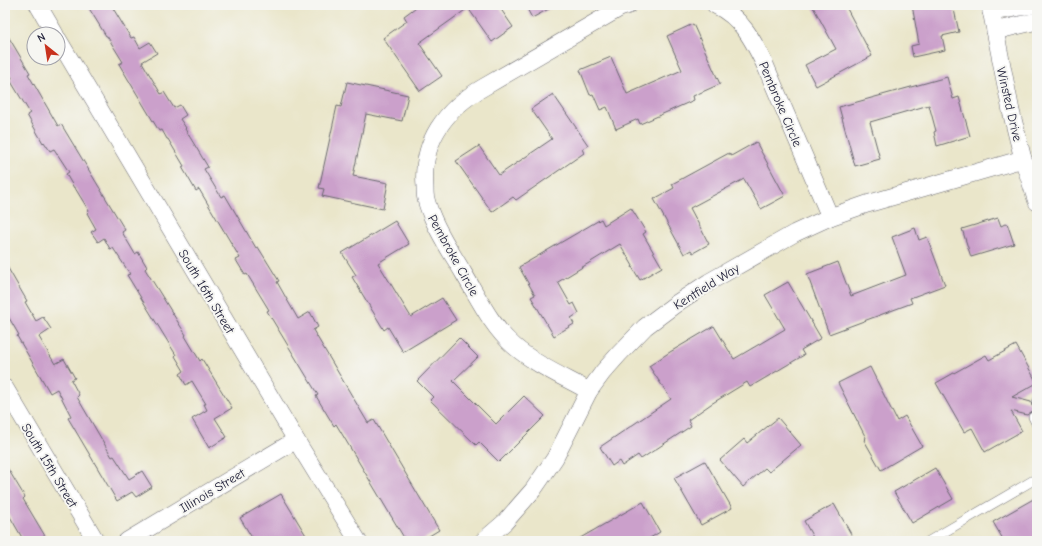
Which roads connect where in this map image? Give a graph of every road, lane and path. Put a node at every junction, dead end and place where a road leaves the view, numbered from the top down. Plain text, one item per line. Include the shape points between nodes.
1 (38, 5) edge
2 (629, 5) edge
3 (715, 5) edge
4 (1032, 5) edge
5 (990, 9) edge
6 (1037, 21) edge
7 (50, 26) edge
8 (994, 31) junction
9 (66, 52) edge
10 (1023, 159) junction
11 (1037, 202) edge
12 (830, 217) junction
13 (5, 388) edge
14 (589, 391) junction
15 (296, 440) junction
16 (1037, 478) edge
17 (932, 540) edge
18 (96, 541) edge
19 (127, 541) edge
20 (358, 541) edge
21 (483, 541) edge

1 - 7 street
2 - 14 street, Pembroke Circle via 462,101 449,113 432,139 424,176 426,200 436,226 491,320 514,346 538,363
3 - 12 street, Pembroke Circle via 734,17 755,44
4 - 5 street
5 - 8 street, Winsted Drive
6 - 8 street
8 - 10 street, Winsted Drive
9 - 15 street, South 16th Street
10 - 11 street, Winsted Drive
10 - 12 street, Kentfield Way
12 - 14 street, Kentfield Way via 795,233 677,303 645,328 619,354
13 - 18 street, South 15th Street
14 - 21 street, Kentfield Way via 555,458 533,490
15 - 19 street, Illinois Street
15 - 20 street, South 16th Street
16 - 17 lane

